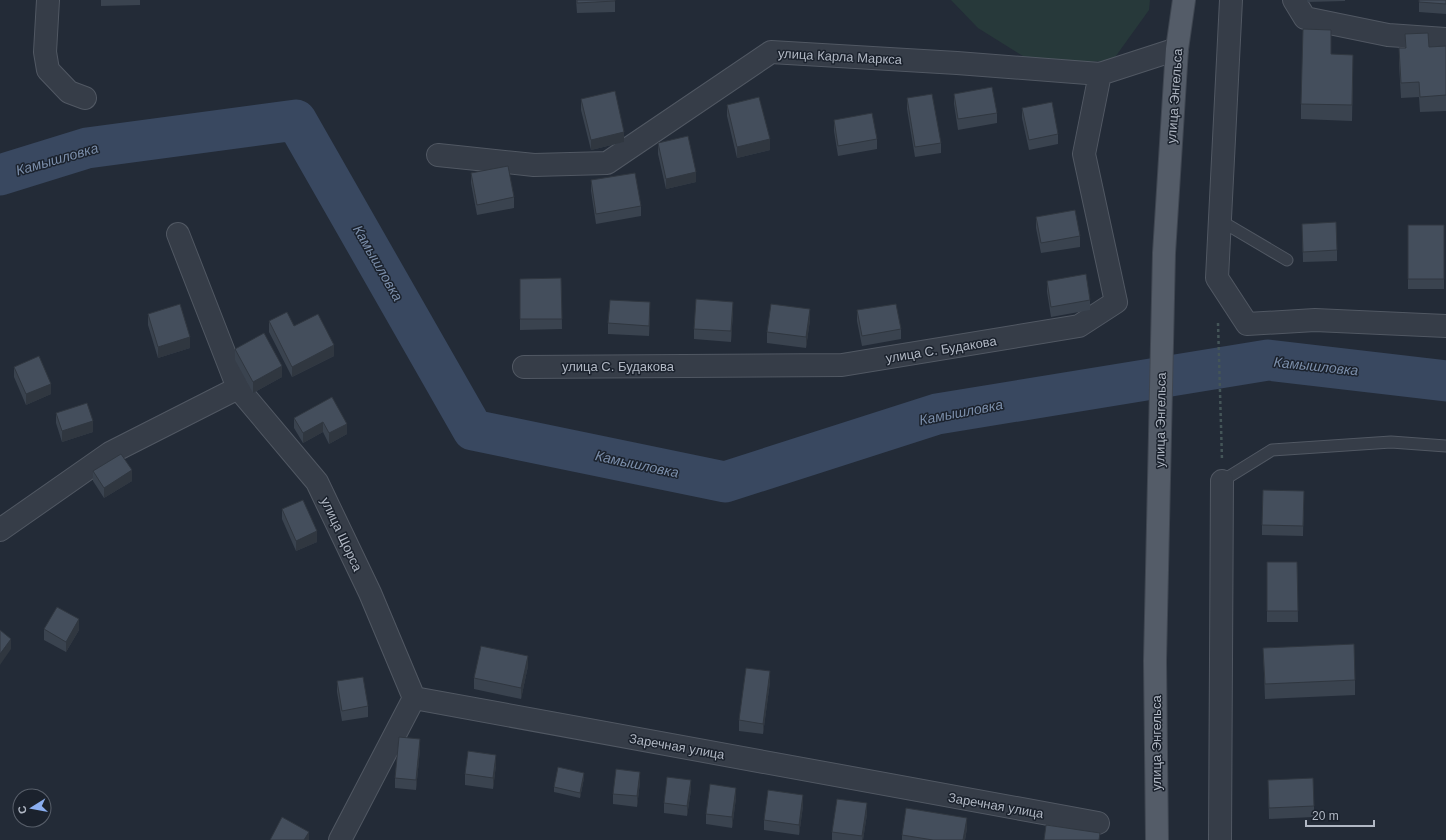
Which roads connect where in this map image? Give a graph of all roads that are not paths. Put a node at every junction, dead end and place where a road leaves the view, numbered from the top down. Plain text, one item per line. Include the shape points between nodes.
1 (48, 0) edge
2 (1184, 0) edge
3 (1231, 0) edge
4 (1294, 0) edge
5 (1446, 39) edge
6 (1177, 49) junction
7 (1100, 74) junction
8 (85, 98) dead end
9 (438, 155) dead end
10 (1220, 221) junction
11 (178, 234) dead end
12 (1287, 260) dead end
13 (1446, 326) edge
14 (524, 367) dead end
15 (238, 388) junction
16 (1446, 446) edge
17 (1222, 481) joint
18 (0, 530) edge
19 (414, 698) junction
20 (1098, 824) dead end
21 (340, 840) edge
22 (1157, 840) edge
23 (1220, 840) edge

1 - 8 street via 45,52 48,70 69,92
2 - 6 main road, улица Энгельса
3 - 10 street
4 - 5 street via 1305,18 1388,35
6 - 7 street, улица Карла Маркса
6 - 22 main road, улица Энгельса via 1164,253 1155,661
7 - 9 street, улица Карла Маркса via 772,52 607,163 534,165
7 - 14 street, улица С. Будакова via 1084,154 1116,302 1079,326 842,365
10 - 12 lane
10 - 13 street via 1217,278 1247,324 1315,320
11 - 15 street, улица Щорса
15 - 18 street via 110,453
15 - 19 street, улица Щорса via 317,482 370,593
16 - 17 lane via 1391,442 1272,450
17 - 23 street
19 - 20 street, Заречная улица
19 - 21 street

